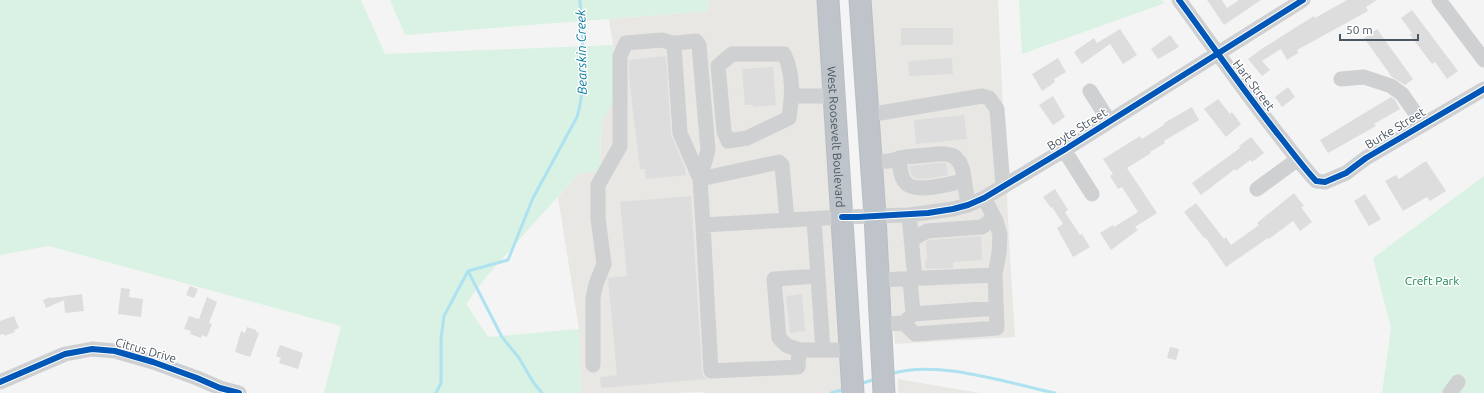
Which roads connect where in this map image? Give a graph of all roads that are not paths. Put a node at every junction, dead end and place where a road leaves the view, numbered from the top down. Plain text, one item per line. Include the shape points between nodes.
1 (828, 0) edge
2 (860, 0) edge
3 (1179, 0) edge
4 (1303, 0) edge
5 (1439, 0) edge
6 (675, 44) junction
7 (1218, 53) junction
8 (1484, 60) edge
9 (1341, 80) dead end
10 (1484, 88) edge
11 (1090, 91) dead end
12 (792, 96) junction
13 (834, 96) junction
14 (868, 115) junction
15 (1109, 121) junction
16 (1423, 124) junction
17 (1064, 150) junction
18 (899, 158) junction
19 (1298, 159) junction
20 (871, 162) junction
21 (700, 179) junction
22 (964, 181) junction
23 (1316, 181) joint
24 (1002, 187) junction
25 (1257, 189) dead end
26 (1092, 194) dead end
27 (984, 198) junction
28 (968, 205) junction
29 (909, 215) junction
30 (875, 216) junction
31 (992, 216) junction
32 (842, 217) junction
33 (814, 219) junction
34 (787, 220) junction
35 (703, 225) junction
36 (982, 227) junction
37 (911, 240) junction
38 (999, 242) junction
39 (995, 275) junction
40 (818, 276) junction
41 (913, 279) junction
42 (878, 280) junction
43 (908, 318) junction
44 (881, 328) junction
45 (799, 350) junction
46 (823, 350) junction
47 (850, 352) junction
48 (593, 365) dead end
49 (0, 382) edge
50 (220, 390) edge
51 (239, 393) edge
52 (853, 393) edge
53 (884, 393) edge

1 - 13 highway, West Roosevelt Boulevard
2 - 14 highway
3 - 7 street, Hart Street
4 - 7 street, Boyte Street
5 - 8 street
6 - 21 street via 680,133
6 - 21 street via 696,41 699,45 708,150
6 - 48 street via 662,40 626,43 620,56 620,146 598,185 598,218 604,264 593,298
7 - 15 street, Boyte Street
7 - 19 street, Hart Street
9 - 16 street via 1364,77 1391,86 1402,94
10 - 16 street, Burke Street
11 - 15 street
12 - 12 street via 788,63 784,54 732,54 718,66 724,131 728,141 747,138 789,118
12 - 13 street
13 - 32 highway, West Roosevelt Boulevard
14 - 20 highway
14 - 24 street via 982,96 989,98 997,109
15 - 17 street, Boyte Street
16 - 23 street, Burke Street via 1346,173 1325,182
17 - 24 street, Boyte Street
17 - 26 street
18 - 20 street
18 - 22 street via 938,154 954,156 960,163
18 - 22 street via 901,176 910,187 925,188
19 - 23 street, Hart Street
19 - 25 street
20 - 30 highway
21 - 34 street via 779,162 782,165
21 - 35 street
22 - 28 street
24 - 27 street, Boyte Street
27 - 28 street, Boyte Street
27 - 31 street
28 - 29 street, Boyte Street
29 - 30 street, Boyte Street
29 - 37 street
30 - 32 street, Boyte Street
30 - 42 highway
31 - 36 street
31 - 38 street via 999,229
32 - 33 street, Boyte Street
32 - 47 highway, West Roosevelt Boulevard
33 - 34 street, Boyte Street
33 - 40 street
34 - 35 street, Boyte Street
35 - 45 street via 711,371 798,367
36 - 37 street via 927,231
36 - 38 street
37 - 41 street
38 - 39 street
39 - 41 street
39 - 43 street via 997,328 916,334
40 - 45 street via 774,278 780,338 786,346
40 - 46 street
41 - 42 street
41 - 43 street
42 - 44 highway
43 - 44 street
44 - 53 highway
45 - 46 street
46 - 47 street
47 - 52 highway, West Roosevelt Boulevard
49 - 50 street, Citrus Drive via 65,354 92,349 115,351 153,362 197,378
50 - 51 street, Citrus Drive

